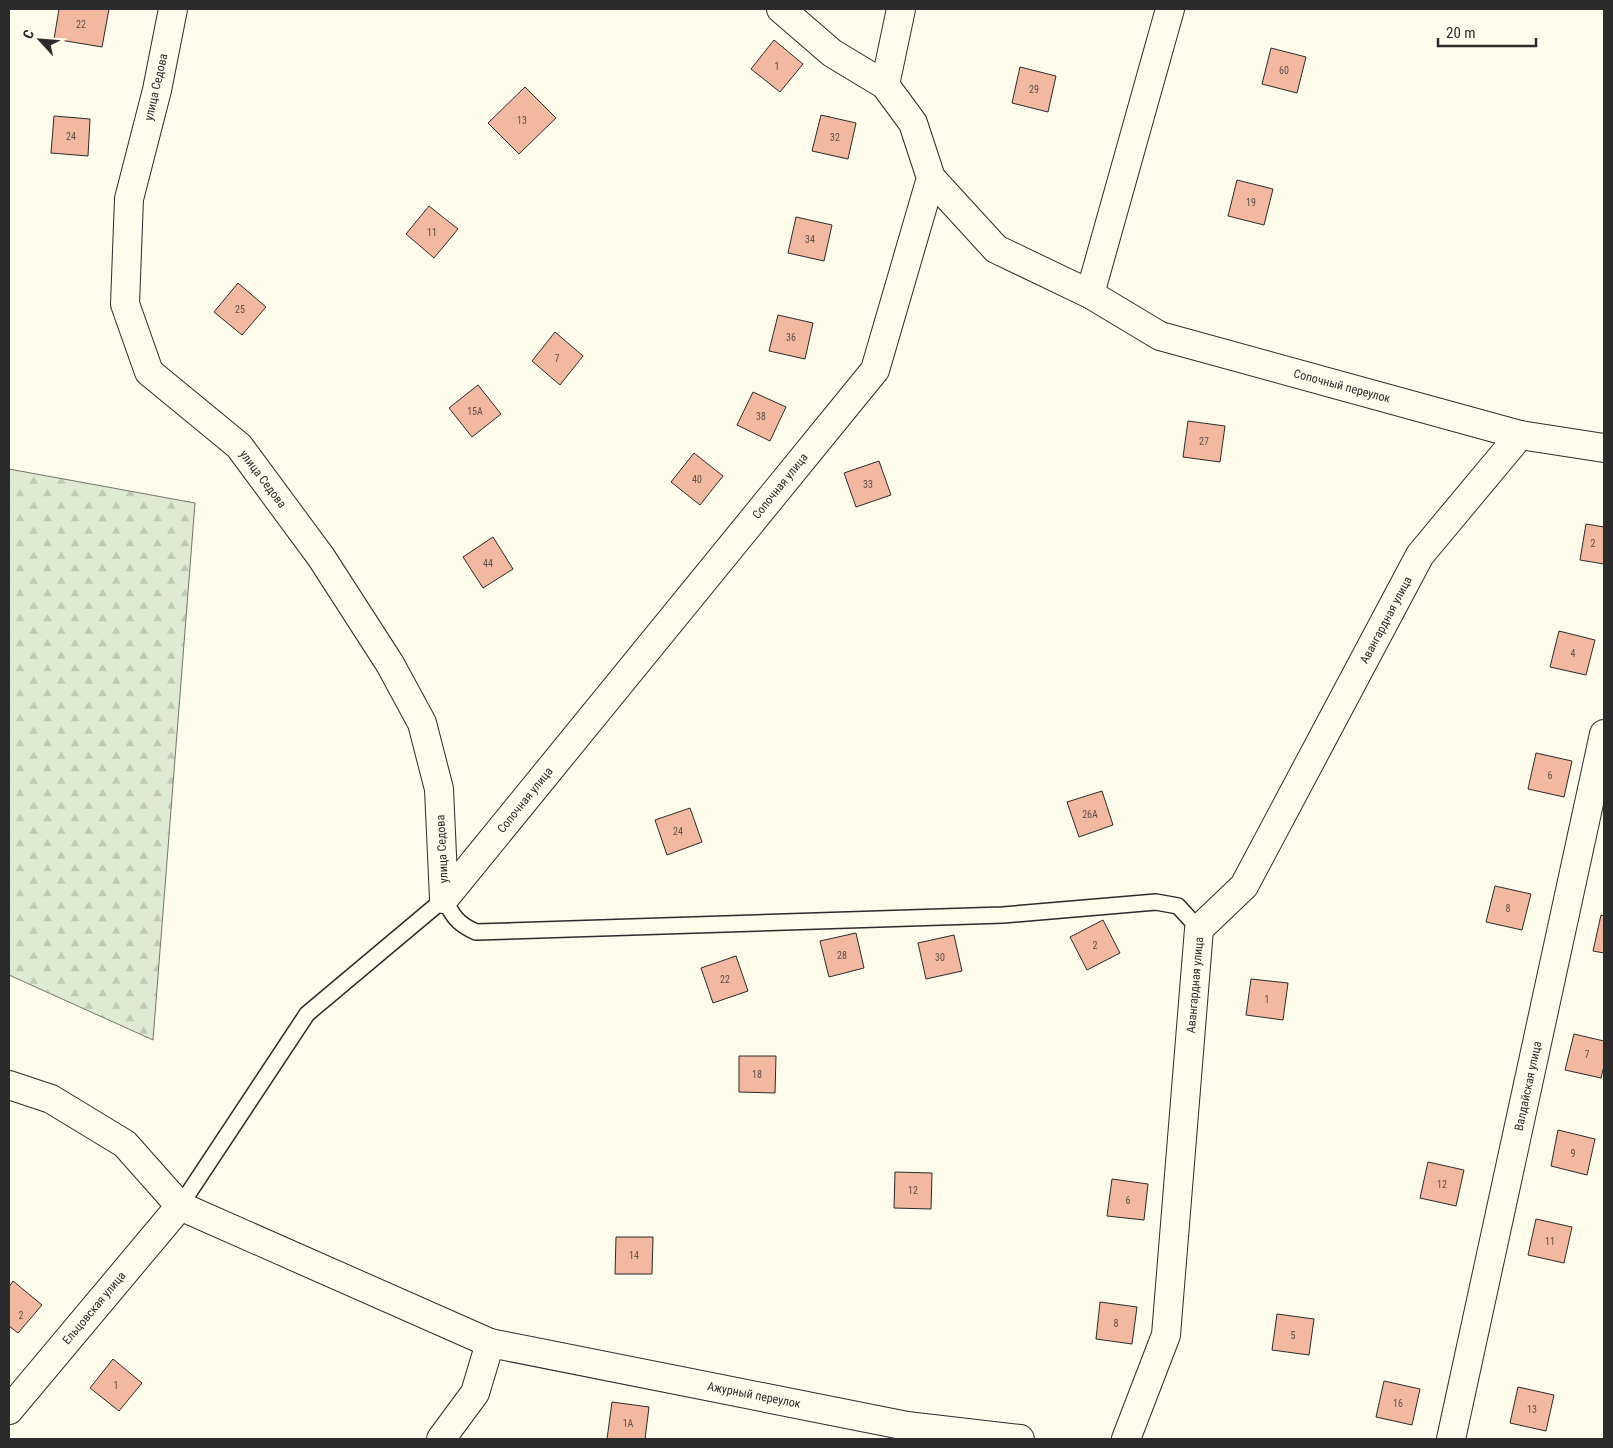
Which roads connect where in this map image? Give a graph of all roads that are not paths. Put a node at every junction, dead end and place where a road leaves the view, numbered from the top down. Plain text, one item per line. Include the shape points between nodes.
1 (173, 9) edge
2 (782, 9) edge
3 (901, 9) edge
4 (1170, 9) edge
5 (885, 84) junction
6 (931, 178) junction
7 (1090, 294) junction
8 (1520, 435) junction
9 (1604, 448) edge
10 (1604, 734) edge
11 (444, 898) junction
12 (1199, 929) junction
13 (9, 1085) edge
14 (180, 1206) junction
15 (490, 1343) junction
16 (9, 1410) edge
17 (902, 1432) edge
18 (441, 1439) edge
19 (1020, 1439) edge
20 (1126, 1439) edge
21 (1451, 1439) edge

1 - 11 street, улица Седова via 157,90 129,198 125,304 149,372 239,446 321,557 390,664 422,723 439,789
2 - 5 street via 832,53
3 - 5 street
4 - 7 street
5 - 6 street via 913,123
6 - 7 street, Сопочный переулок via 996,249
6 - 11 street, Сопочная улица via 874,370
7 - 8 street, Сопочный переулок via 1160,336
8 - 9 street, Сопочный переулок
8 - 12 street, Авангардная улица via 1420,555 1244,886
10 - 21 street, Валдайская улица
11 - 12 lane via 454,917 476,932 1004,915 1156,902 1178,906
11 - 14 lane via 307,1014
12 - 20 street, Авангардная улица via 1166,1335
13 - 14 street via 51,1099 125,1144
14 - 15 street, Ажурный переулок
14 - 16 street, Ельцовская улица
15 - 17 street, Ажурный переулок
15 - 18 street via 476,1393
17 - 19 street, Ажурный переулок

